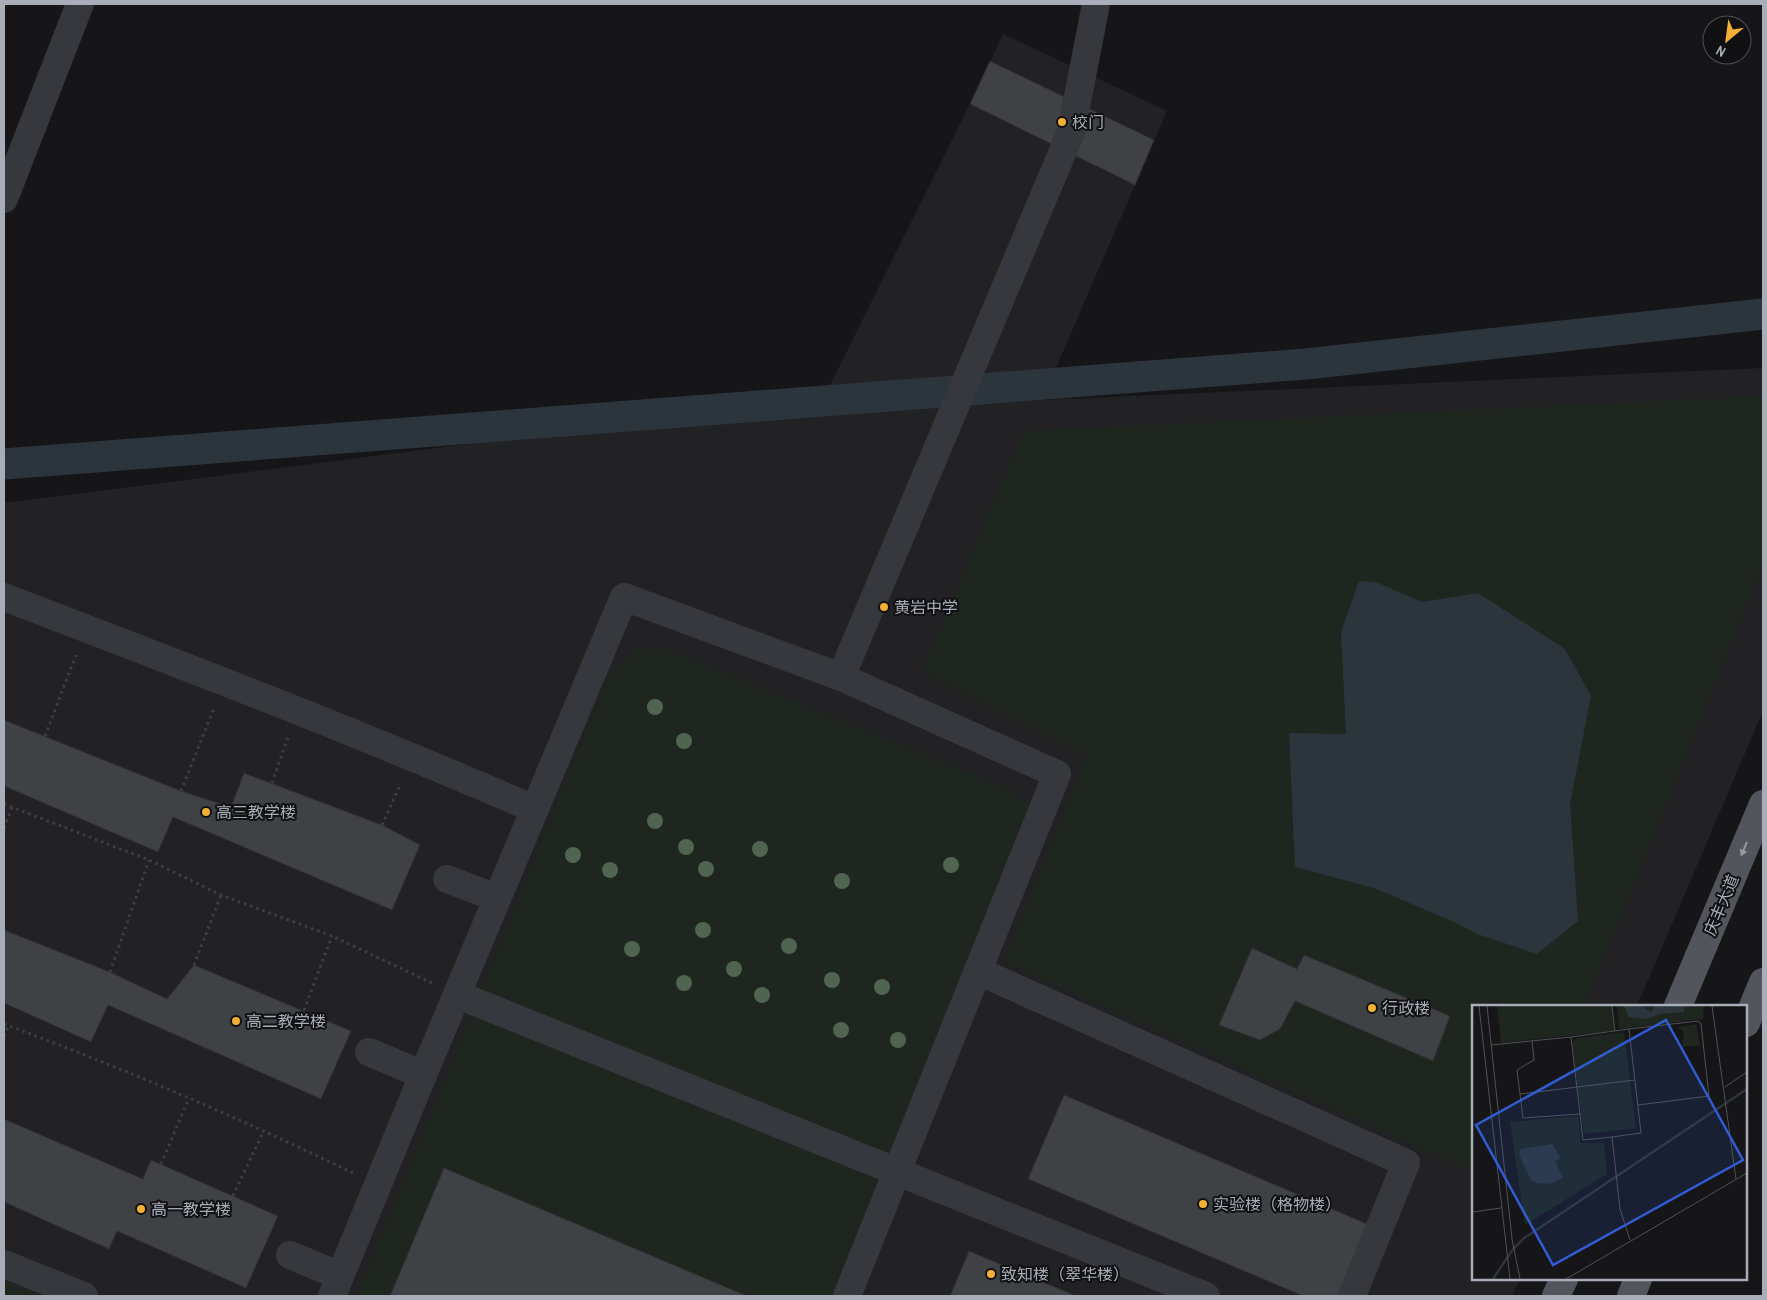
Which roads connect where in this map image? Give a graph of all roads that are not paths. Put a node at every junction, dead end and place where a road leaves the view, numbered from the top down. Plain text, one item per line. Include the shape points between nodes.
1 (80, 4) edge
2 (1096, 4) edge
3 (4, 200) edge
4 (4, 597) edge
5 (841, 677) junction
6 (1763, 804) edge
7 (534, 809) junction
8 (447, 879) dead end
9 (497, 898) junction
10 (978, 971) junction
11 (1763, 982) edge
12 (458, 994) junction
13 (1678, 1005) edge
14 (1747, 1021) edge
15 (368, 1052) dead end
16 (422, 1075) junction
17 (896, 1172) junction
18 (290, 1255) dead end
19 (4, 1264) edge
20 (1564, 1280) edge
21 (1638, 1280) edge
22 (336, 1286) edge
23 (84, 1296) edge
24 (847, 1296) edge
25 (1206, 1296) edge
26 (1352, 1296) edge
27 (1556, 1296) edge
28 (1631, 1296) edge

1 - 3 street
2 - 5 street via 1071,132
4 - 7 street via 297,711
5 - 7 street via 624,597
5 - 10 street via 1057,774
6 -> 13 main road, 庆丰大道
7 - 9 street
8 - 9 street
9 - 12 street
10 - 17 street
10 - 26 street via 1406,1163
11 - 14 main road
12 - 16 street
12 - 17 street
15 - 16 street
16 - 22 street
17 - 24 street
17 - 25 street
18 - 22 street
19 - 23 street
20 - 27 main road
21 - 28 main road

